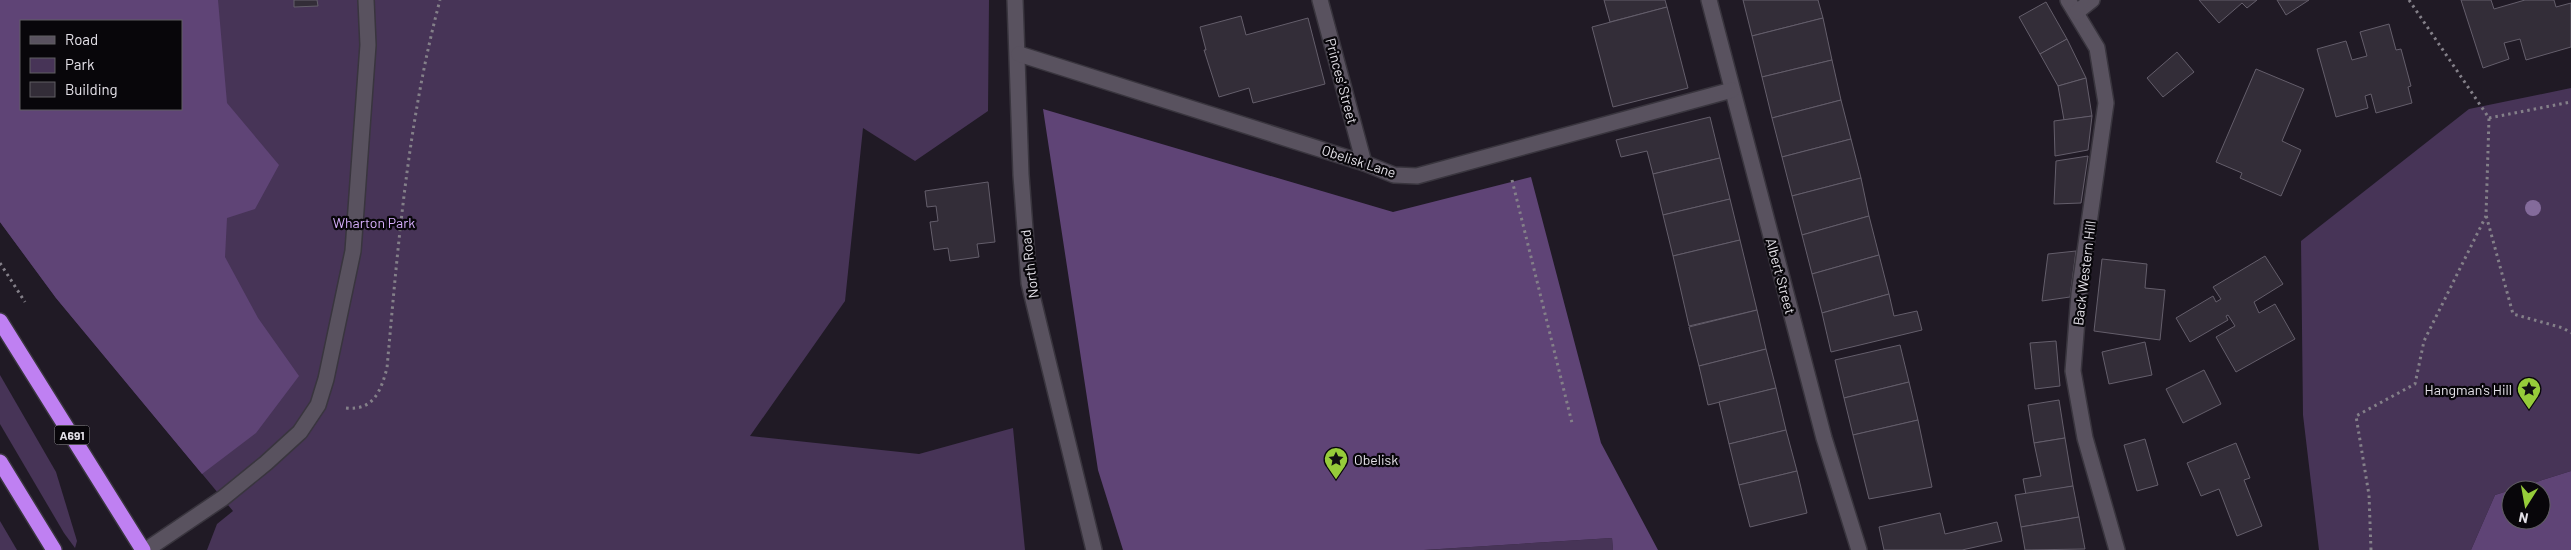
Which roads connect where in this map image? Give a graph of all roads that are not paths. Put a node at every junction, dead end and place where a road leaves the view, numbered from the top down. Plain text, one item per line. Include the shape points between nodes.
1 (366, 0) edge
2 (1015, 0) edge
3 (1320, 0) edge
4 (1709, 0) edge
5 (2092, 0) edge
6 (2073, 6) edge
7 (1019, 54) junction
8 (1732, 90) junction
9 (1364, 163) junction
10 (0, 321) edge
11 (0, 462) edge
12 (54, 550) edge
13 (144, 550) edge
14 (1094, 550) edge
15 (1859, 550) edge
16 (2117, 550) edge

1 - 13 street via 368,45 353,251 318,405 300,432 266,463 223,498
2 - 7 street, North Road
3 - 9 street, Princes' Street
4 - 8 street, Albert Street
5 - 6 street
6 - 16 street, Back Western Hill via 2097,48 2106,103 2079,294 2073,371 2085,438
7 - 9 street, Obelisk Lane
7 - 14 street, North Road via 1021,175 1029,283
8 - 9 street, Obelisk Lane via 1417,176 1394,175
8 - 15 street, Albert Street via 1824,438
10 - 13 highway, A691
11 - 12 highway

